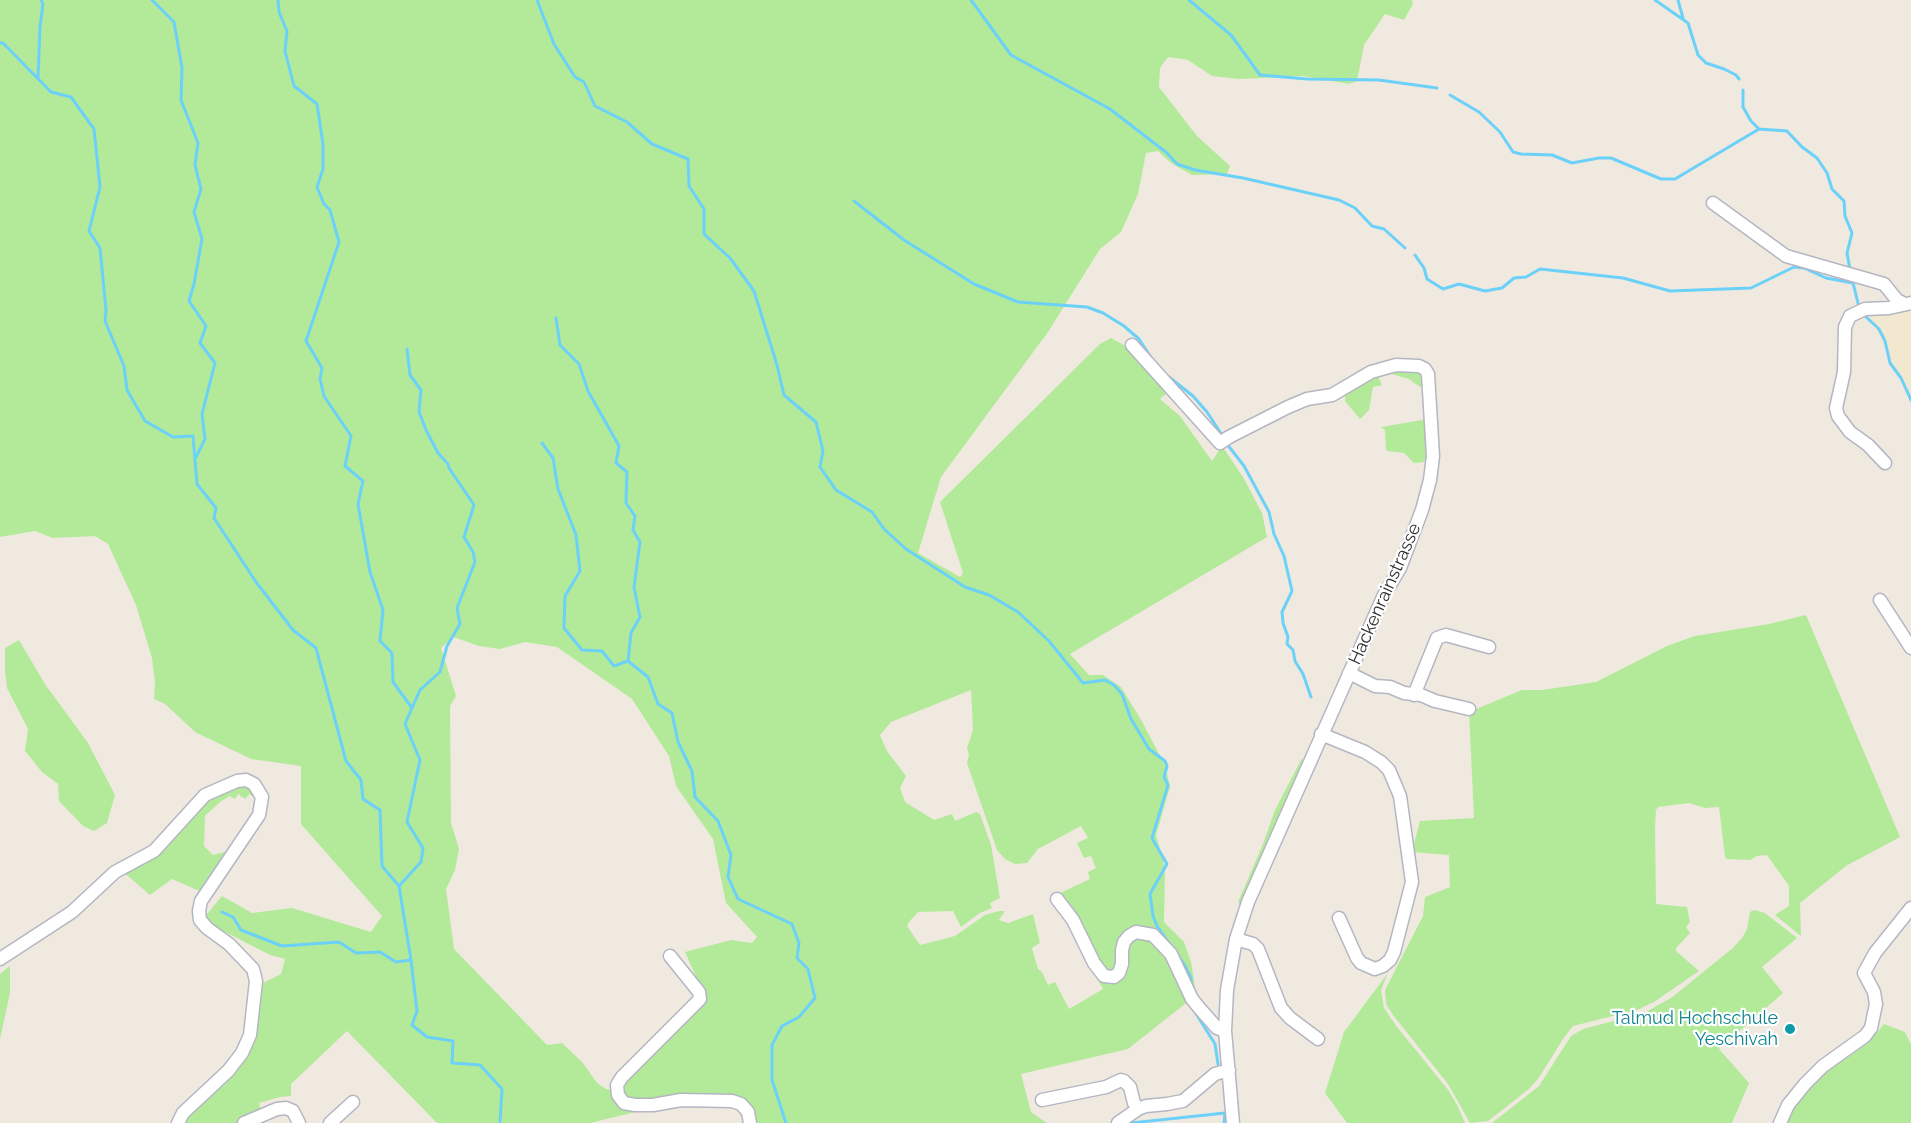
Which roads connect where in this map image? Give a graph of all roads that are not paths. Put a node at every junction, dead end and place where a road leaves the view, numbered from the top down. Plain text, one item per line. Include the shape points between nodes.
1 (1713, 202) dead end
2 (1908, 303) edge
3 (1131, 345) dead end
4 (1885, 463) dead end
5 (1880, 600) dead end
6 (1489, 647) dead end
7 (1911, 648) edge
8 (1350, 673) junction
9 (1414, 694) junction
10 (1468, 709) dead end
11 (1321, 734) junction
12 (1057, 898) dead end
13 (1911, 908) edge
14 (1339, 918) dead end
15 (1236, 939) junction
16 (670, 956) dead end
17 (0, 959) edge
18 (1225, 1031) junction
19 (1318, 1039) dead end
20 (1229, 1070) junction
21 (1042, 1100) dead end
22 (353, 1102) dead end
23 (1138, 1109) junction
24 (178, 1123) edge
25 (244, 1123) edge
26 (299, 1123) edge
27 (330, 1123) edge
28 (750, 1123) edge
29 (1118, 1123) edge
30 (1233, 1123) edge
31 (1780, 1123) edge

1 - 2 street via 1785,256 1884,284 1897,300
2 - 4 street via 1857,312 1848,318 1845,327 1838,416
3 - 8 street, Hackenrainstrasse via 1220,443 1288,407 1332,395 1371,372 1396,365 1425,369 1433,456 1430,480 1400,568
5 - 7 street
6 - 9 street via 1446,634 1437,638
8 - 9 street via 1375,686
8 - 11 street, Hackenrainstrasse
9 - 10 street
11 - 14 street via 1365,752 1389,770 1400,796 1412,882 1394,952 1383,966 1375,969 1361,963
11 - 15 street, Hackenrainstrasse via 1248,902
12 - 18 street via 1104,976 1119,974 1124,942 1129,936 1136,932 1153,935 1171,954 1197,1005 1217,1028
13 - 31 street via 1864,973 1876,1004 1871,1028 1805,1084
15 - 18 street, Hackenrainstrasse
15 - 19 street via 1258,949 1281,1008
16 - 28 street via 699,992 700,999 622,1077 617,1085 618,1095 624,1103 635,1106 681,1100 732,1101 741,1104
17 - 24 street via 72,912 115,872 154,851 205,795 237,781 254,784 262,797 259,815 201,901 199,911 207,928 253,969 256,981 250,1035 228,1071 183,1113
18 - 20 street, Hackenrainstrasse
20 - 23 street via 1215,1074 1183,1101
20 - 30 street, Hackenrainstrasse
21 - 23 street via 1106,1087 1121,1080 1130,1087
22 - 27 street
23 - 29 street
25 - 26 street via 286,1108 293,1111

